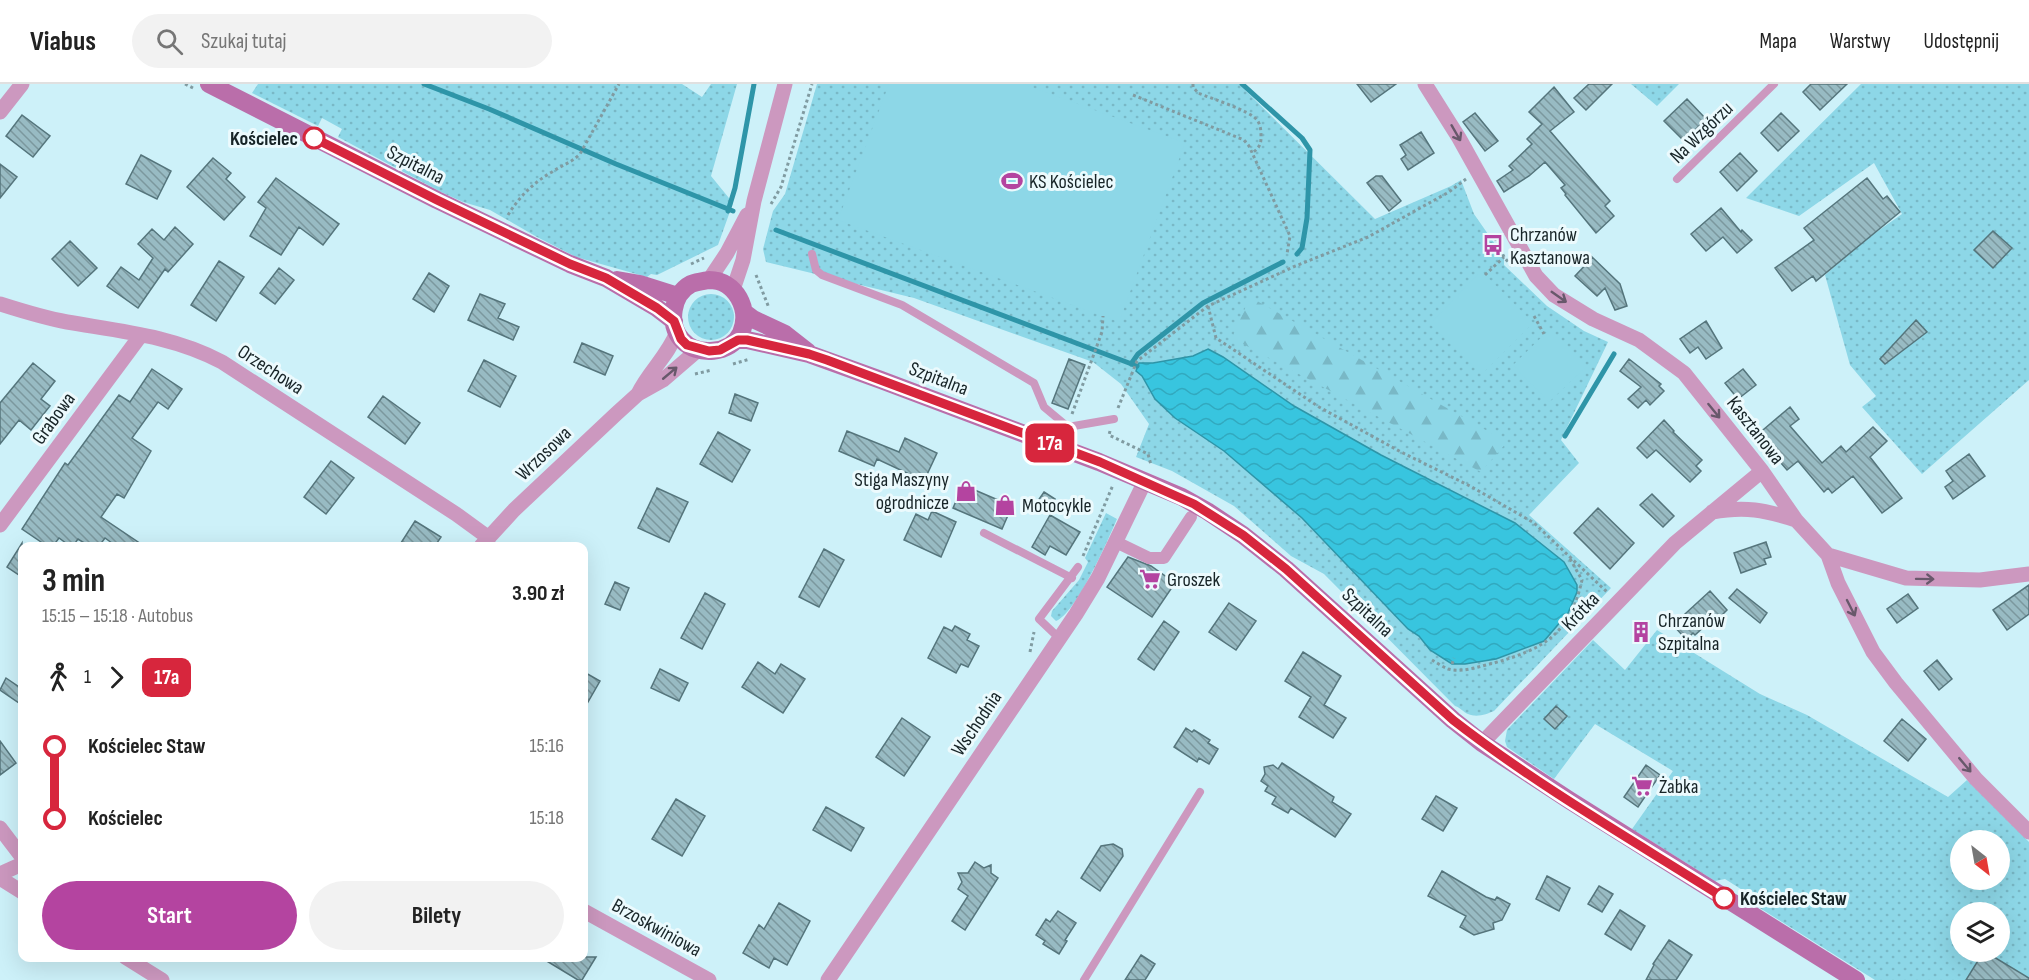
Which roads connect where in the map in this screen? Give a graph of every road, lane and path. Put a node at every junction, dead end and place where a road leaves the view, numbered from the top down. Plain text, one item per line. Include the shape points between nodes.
1 (22, 84) edge
2 (210, 84) edge
3 (619, 84) edge
4 (785, 84) edge
5 (812, 84) edge
6 (1193, 84) edge
7 (1425, 84) edge
8 (1774, 84) edge
9 (1133, 95) dead end
10 (0, 112) edge
11 (1252, 153) junction
12 (1677, 179) dead end
13 (1472, 185) dead end
14 (754, 201) junction
15 (769, 208) dead end
16 (1491, 229) dead end
17 (500, 230) junction
18 (812, 254) dead end
19 (1287, 254) dead end
20 (1503, 257) junction
21 (755, 271) dead end
22 (1517, 273) dead end
23 (1485, 275) dead end
24 (606, 278) junction
25 (709, 280) junction
26 (733, 290) junction
27 (678, 296) junction
28 (0, 304) edge
29 (1208, 306) junction
30 (745, 313) junction
31 (771, 314) dead end
32 (1103, 316) dead end
33 (1534, 316) dead end
34 (675, 327) junction
35 (1544, 334) dead end
36 (141, 335) junction
37 (738, 340) junction
38 (699, 349) junction
39 (809, 354) junction
40 (756, 356) dead end
41 (724, 367) dead end
42 (714, 369) dead end
43 (691, 376) dead end
44 (638, 394) junction
45 (1114, 419) junction
46 (1068, 428) junction
47 (1062, 448) junction
48 (1762, 471) junction
49 (1148, 475) junction
50 (1112, 488) dead end
51 (1775, 490) junction
52 (1750, 509) junction
53 (1712, 512) junction
54 (1191, 517) dead end
55 (1796, 520) junction
56 (0, 525) edge
57 (984, 533) dead end
58 (485, 542) edge
59 (1116, 542) junction
60 (1567, 553) junction
61 (1828, 555) junction
62 (1082, 557) dead end
63 (1078, 567) dead end
64 (2029, 574) edge
65 (1072, 578) junction
66 (1618, 602) junction
67 (1059, 638) junction
68 (1454, 658) dead end
69 (1432, 660) dead end
70 (1452, 664) dead end
71 (1482, 743) junction
72 (1200, 792) dead end
73 (0, 828) edge
74 (2029, 832) edge
75 (18, 851) edge
76 (18, 866) edge
77 (0, 876) edge
78 (18, 889) edge
79 (588, 913) edge
80 (133, 962) edge
81 (162, 980) edge
82 (709, 980) edge
83 (828, 980) edge
84 (1084, 980) edge
85 (1856, 980) edge

1 - 10 street
2 - 17 main road, Szpitalna
3 - 17 path via 580,153 516,201
4 - 14 street
5 - 15 path via 781,187
6 - 11 path via 1198,93 1250,113 1257,120 1261,143
7 -> 48 street, Kasztanowa via 1536,276 1554,295 1639,340 1684,373
8 - 12 lane, Na Wzgórzu
9 - 11 path via 1244,140
11 - 19 path via 1290,236
13 - 29 path via 1469,176 1449,192 1368,237
14 - 25 street
14 - 26 street
16 - 20 path
17 - 24 main road, Szpitalna
18 - 46 lane via 816,270 822,275 902,304 1034,383 1044,407
20 - 22 path
20 - 23 path
21 - 31 path
24 - 27 main road, Szpitalna
24 - 34 main road, Szpitalna via 657,308
25 - 26 main road
25 - 27 main road via 692,284
26 - 30 main road
27 - 34 main road
28 - 36 street, Orzechowa via 63,321
29 - 45 path via 1137,361
29 - 60 path via 1216,338 1319,407 1534,523
30 - 37 main road
30 - 39 main road, Szpitalna via 785,334
32 - 46 path via 1102,332
33 - 35 path
34 - 38 main road via 687,345
34 - 44 street, Wrzosowa via 668,351 645,378
36 - 56 street, Grabowa
36 - 58 street, Orzechowa via 181,344 222,362 456,514
37 - 38 main road via 720,350
37 - 39 main road, Szpitalna
44 -> 38 street, Wrzosowa via 663,380
39 - 47 main road, Szpitalna
40 - 41 path
42 - 43 path
44 - 58 street, Wrzosowa
45 - 46 lane
45 - 49 path via 1108,435 1148,454
46 - 47 lane
47 - 49 main road, Szpitalna
48 - 51 street, Kasztanowa
48 - 53 street, Krótka
49 - 59 street, Wschodnia
49 - 71 main road, Szpitalna via 1265,552
50 - 62 path
51 - 52 street
51 - 55 street, Kasztanowa
52 - 53 street
52 - 55 street
53 - 66 street, Krótka via 1675,543
54 - 59 street via 1164,558 1149,558
55 - 61 street, Kasztanowa
57 - 65 lane
59 - 67 street, Wschodnia
60 - 66 path
60 - 69 path via 1582,580 1578,598 1564,624 1545,644 1469,669 1449,669
61 -> 64 street via 1906,578 1980,580
61 -> 74 street, Kasztanowa via 1873,652 1976,779
63 - 65 lane
65 - 67 lane via 1039,619
66 - 71 street, Krótka
67 - 83 street, Wschodnia
68 - 70 path
71 - 85 main road, Szpitalna
72 - 84 lane
73 - 75 street
76 - 77 street
77 - 78 street
79 - 82 street, Brzoskwiniowa
80 - 81 street

